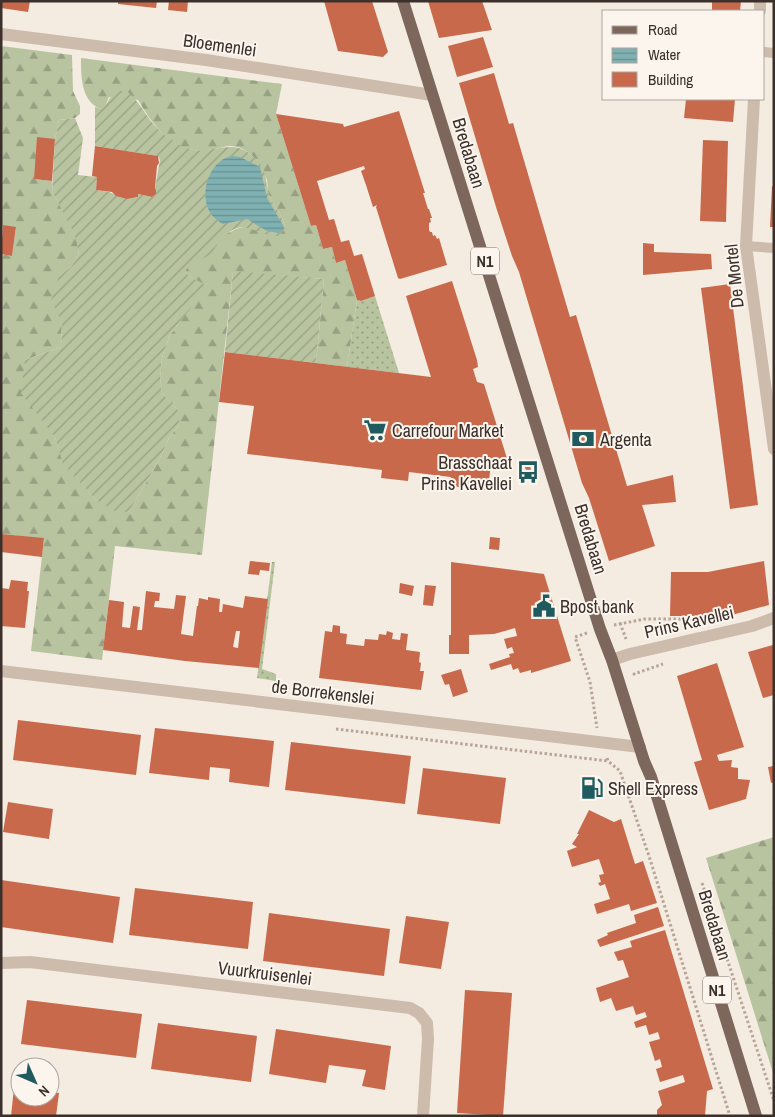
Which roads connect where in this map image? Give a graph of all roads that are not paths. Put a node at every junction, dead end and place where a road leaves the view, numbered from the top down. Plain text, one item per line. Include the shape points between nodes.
1 (403, 1) edge
2 (1, 34) edge
3 (432, 94) junction
4 (754, 100) edge
5 (746, 246) junction
6 (774, 248) edge
7 (774, 449) edge
8 (774, 618) edge
9 (612, 660) junction
10 (1, 671) edge
11 (640, 747) junction
12 (1, 963) edge
13 (423, 1116) edge
14 (756, 1116) edge

1 - 3 main road, Bredabaan / N1
2 - 3 street, Bloemenlei via 206,60
3 - 9 main road, Bredabaan / N1
4 - 5 street, De Mortel
5 - 6 lane
5 - 7 street, De Mortel
8 - 9 street, Prins Kavellei
9 - 11 main road, Bredabaan / N1
10 - 11 street, de Borrekenslei
11 - 14 main road, Bredabaan / N1
12 - 13 street, Vuurkruisenlei via 30,962 410,1008 427,1023

